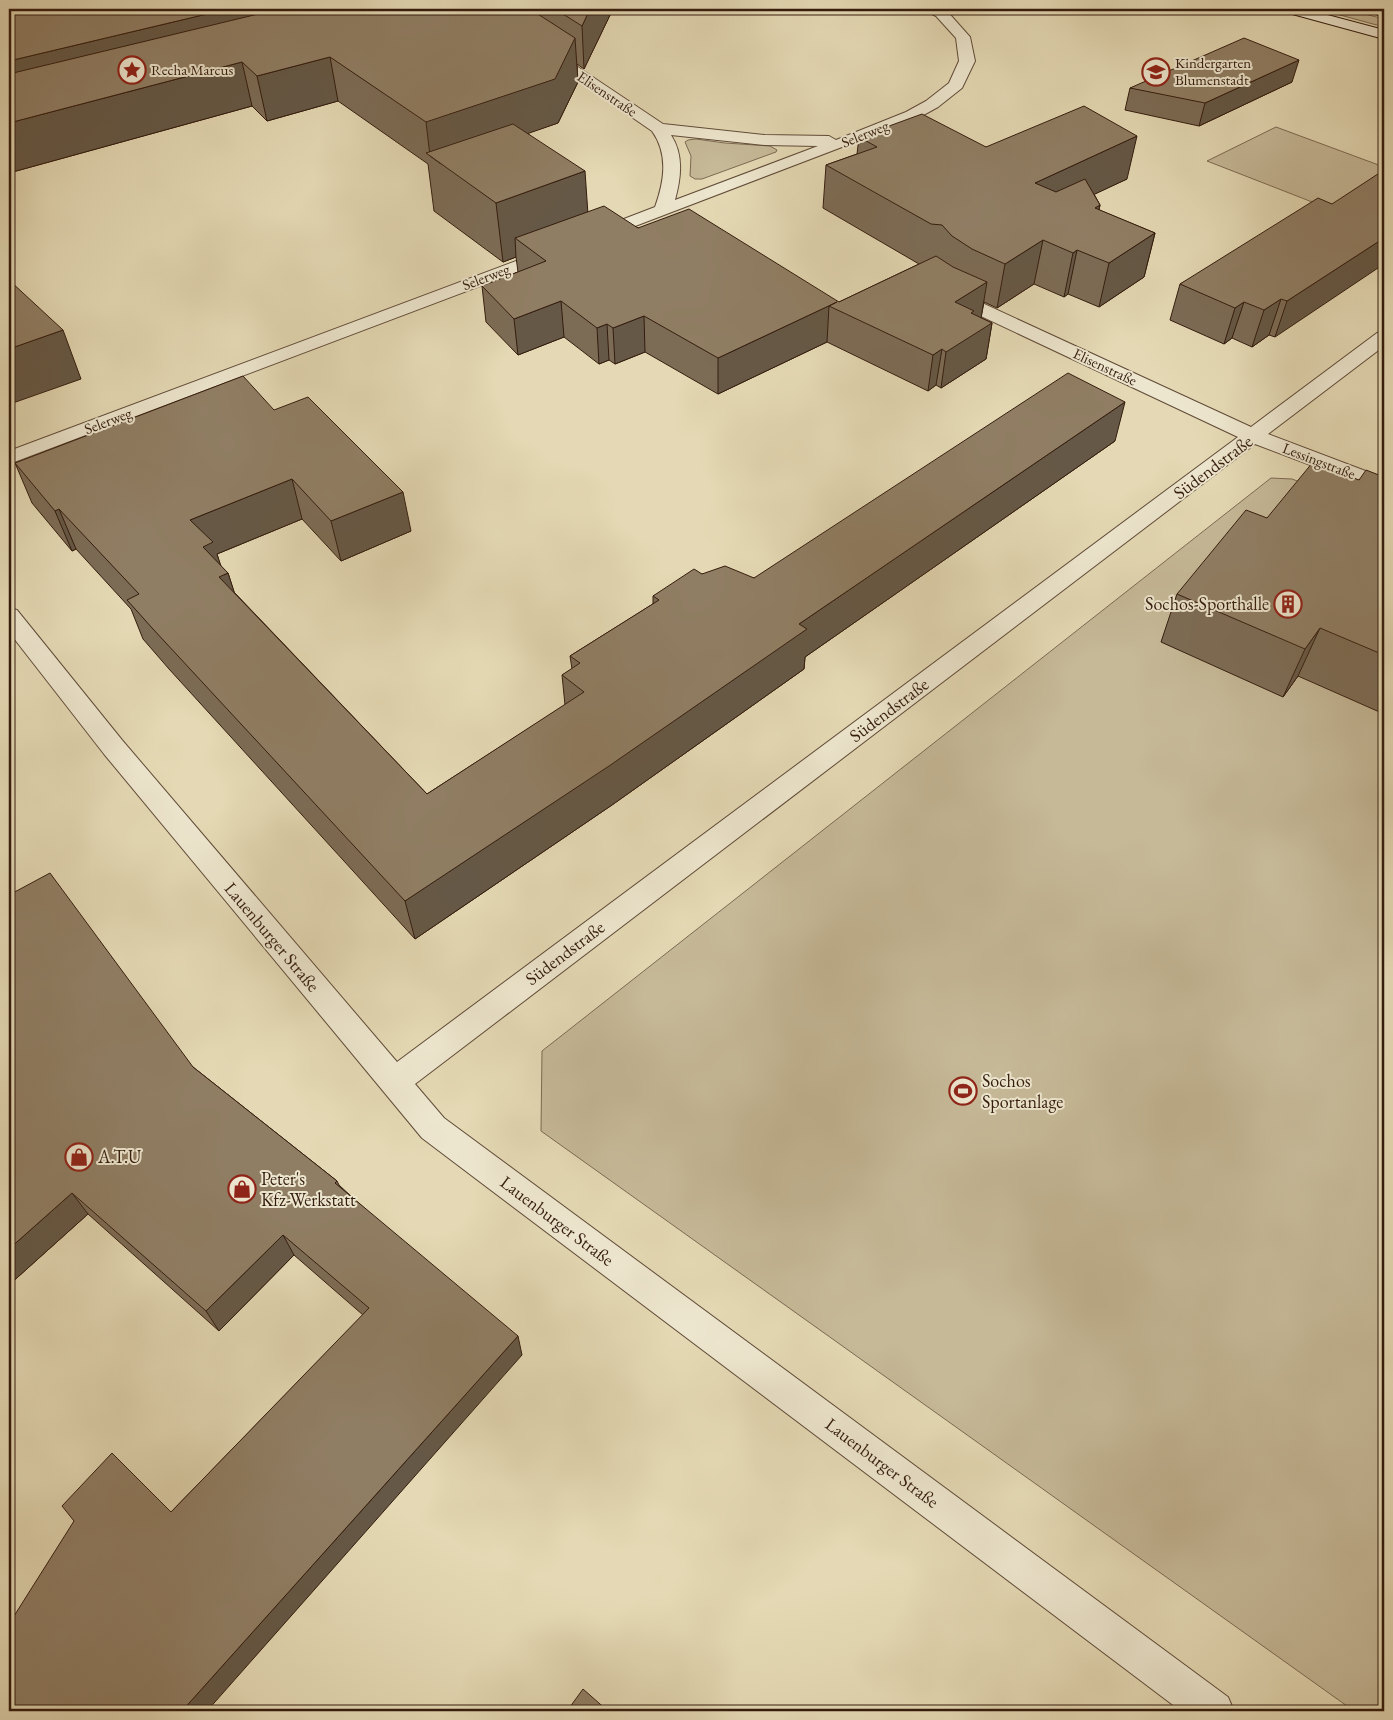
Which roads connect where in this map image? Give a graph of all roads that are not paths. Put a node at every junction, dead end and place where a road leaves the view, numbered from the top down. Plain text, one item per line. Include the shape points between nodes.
1 (482, 9) edge
2 (933, 9) edge
3 (1290, 9) edge
4 (1371, 9) edge
5 (1384, 12) edge
6 (1384, 35) edge
7 (658, 128) junction
8 (850, 140) junction
9 (663, 211) junction
10 (956, 297) edge
11 (1384, 337) edge
12 (1253, 436) junction
13 (9, 458) edge
14 (1384, 486) edge
15 (9, 616) edge
16 (394, 1082) junction
17 (1214, 1711) edge

1 - 7 street, Elisenstraße
2 - 8 street, Selerweg via 941,13 963,37 967,61 956,85 912,115
3 - 6 street
4 - 5 street
7 - 8 street, Elisenstraße via 731,138 810,142
7 - 9 street, Elisenstraße via 667,138 672,152 671,188
8 - 9 street, Selerweg
9 - 13 street, Selerweg
10 - 12 street, Elisenstraße
11 - 12 street, Südendstraße
12 - 14 street, Lessingstraße
12 - 16 street, Südendstraße
15 - 16 street, Lauenburger Straße via 113,747
16 - 17 street, Lauenburger Straße via 433,1128

